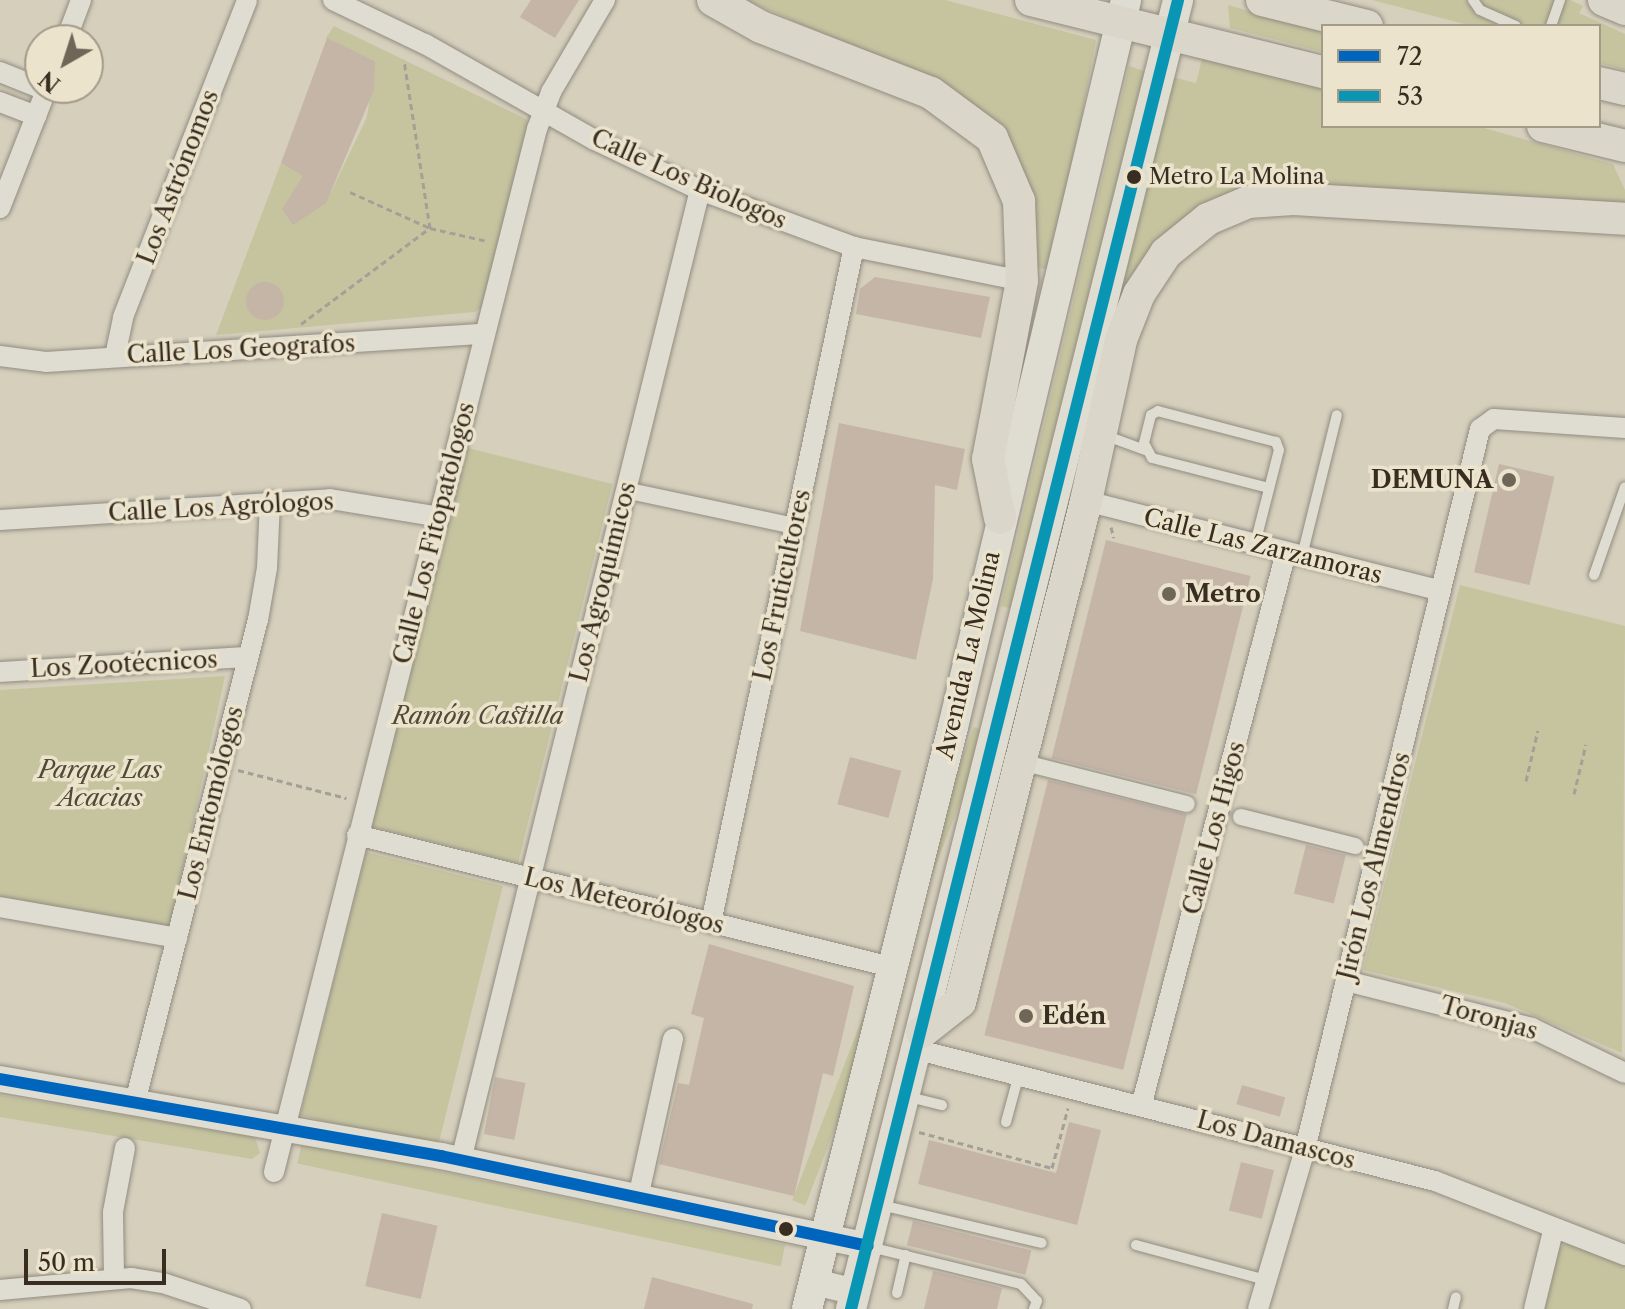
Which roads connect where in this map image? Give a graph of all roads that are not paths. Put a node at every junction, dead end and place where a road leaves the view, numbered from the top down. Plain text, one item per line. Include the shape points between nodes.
1 (81, 0) edge
2 (247, 0) edge
3 (333, 0) edge
4 (605, 0) edge
5 (713, 0) edge
6 (1031, 0) edge
7 (1178, 0) edge
8 (1262, 0) edge
9 (1473, 0) edge
10 (1560, 0) edge
11 (1604, 0) edge
12 (1625, 9) edge
13 (1124, 11) edge
14 (72, 24) edge
15 (1359, 24) edge
16 (1512, 24) edge
17 (1552, 24) edge
18 (1170, 34) junction
19 (0, 72) edge
20 (1321, 72) edge
21 (24, 81) edge
22 (1601, 83) edge
23 (1625, 89) edge
24 (0, 102) edge
25 (39, 104) edge
26 (543, 110) junction
27 (36, 116) junction
28 (1550, 128) edge
29 (1622, 150) edge
30 (700, 190) junction
31 (0, 208) edge
32 (1625, 219) edge
33 (854, 247) junction
34 (1022, 281) junction
35 (483, 334) junction
36 (0, 356) edge
37 (115, 356) junction
38 (1337, 415) dead end
39 (1625, 428) edge
40 (1086, 429) junction
41 (1145, 450) junction
42 (1625, 487) edge
43 (1269, 488) junction
44 (625, 490) junction
45 (270, 501) junction
46 (1086, 501) junction
47 (440, 517) junction
48 (1000, 518) junction
49 (0, 520) edge
50 (795, 526) junction
51 (1255, 544) junction
52 (1294, 554) junction
53 (1594, 575) dead end
54 (1066, 583) junction
55 (1441, 591) junction
56 (1014, 651) junction
57 (248, 657) junction
58 (0, 672) edge
59 (953, 727) junction
60 (995, 741) junction
61 (1021, 762) junction
62 (1187, 804) dead end
63 (1241, 817) dead end
64 (357, 835) junction
65 (1355, 846) dead end
66 (530, 878) junction
67 (0, 907) edge
68 (711, 923) junction
69 (177, 938) junction
70 (891, 967) junction
71 (1346, 981) junction
72 (673, 1039) dead end
73 (920, 1041) junction
74 (1625, 1073) edge
75 (1019, 1074) junction
76 (0, 1079) edge
77 (907, 1096) junction
78 (135, 1102) junction
79 (1142, 1103) junction
80 (942, 1105) dead end
81 (1006, 1122) dead end
82 (285, 1127) junction
83 (125, 1148) dead end
84 (1305, 1149) junction
85 (461, 1160) junction
86 (274, 1172) dead end
87 (638, 1198) junction
88 (879, 1204) junction
89 (1553, 1231) junction
90 (825, 1236) junction
91 (1042, 1243) dead end
92 (1136, 1245) dead end
93 (868, 1246) junction
94 (906, 1255) junction
95 (1625, 1255) edge
96 (114, 1277) junction
97 (1266, 1280) junction
98 (0, 1290) edge
99 (897, 1293) dead end
100 (811, 1296) edge
101 (854, 1300) edge
102 (204, 1303) edge
103 (241, 1309) edge
104 (1034, 1309) edge
105 (1258, 1309) edge
106 (1534, 1309) edge

1 - 14 street
2 - 37 street, Los Astrónomos via 123,317
3 - 26 street, Calle Los Biologos
4 - 26 street, Calle Los Fitopatologos
5 - 34 main road via 761,27 931,93 992,138 1019,201
6 - 13 main road
7 - 18 main road, Avenida La Molina
8 - 15 main road
9 - 16 lane via 1480,10
10 - 17 lane
11 - 12 main road
13 - 18 main road
13 - 48 main road, Avenida La Molina
18 - 20 main road
18 - 40 main road, Avenida La Molina
19 - 21 street
22 - 23 main road
24 - 27 street
25 - 27 street
26 - 30 street, Calle Los Biologos
26 - 35 street, Calle Los Fitopatologos
27 - 31 street
28 - 29 main road
30 - 33 street, Calle Los Biologos
30 - 44 street, Los Agroquímicos
32 - 40 main road via 1336,201 1248,202 1208,219 1166,253 1139,294
33 - 34 street, Calle Los Biologos
33 - 50 street, Los Fruticultores
34 - 48 main road via 988,459
35 - 37 street, Calle Los Geografos
35 - 47 street, Calle Los Fitopatologos
36 - 37 street, Calle Los Geografos via 46,362
38 - 52 lane
39 - 55 street, Jirón Los Almendros via 1484,422
40 - 41 lane
40 - 46 main road
40 - 56 main road, Avenida La Molina
41 - 43 lane via 1152,458
41 - 43 lane via 1149,421 1158,411 1269,439 1279,450
42 - 53 lane
43 - 51 lane
44 - 50 street
44 - 66 street, Los Agroquímicos
45 - 47 street, Calle Los Agrólogos via 347,500
45 - 49 street, Calle Los Agrólogos
45 - 57 street, Los Entomólogos via 267,568
46 - 51 street, Calle Las Zarzamoras
46 - 54 main road
47 - 64 street, Calle Los Fitopatologos
48 - 59 main road, Avenida La Molina
50 - 68 street, Los Fruticultores
51 - 52 street, Calle Las Zarzamoras
52 - 55 street, Calle Las Zarzamoras
52 - 79 street, Calle Los Higos
54 - 56 main road
54 - 61 main road
55 - 71 street, Jirón Los Almendros
56 - 60 main road, Avenida La Molina
57 - 58 street, Los Zootécnicos
57 - 69 street, Los Entomólogos
59 - 60 main road via 953,738 967,755 989,751
59 - 70 main road, Avenida La Molina
60 - 73 main road, Avenida La Molina
61 - 62 street
61 - 73 main road via 960,1002
63 - 65 street
64 - 66 street, Los Meteorólogos
64 - 82 street, Calle Los Fitopatologos
66 - 68 street, Los Meteorólogos
66 - 85 street, Los Agroquímicos
67 - 69 street
68 - 70 street, Los Meteorólogos
69 - 78 street, Los Entomólogos
70 - 90 main road, Avenida La Molina
71 - 74 street, Toronjas via 1532,1028
71 - 84 street, Jirón Los Almendros
72 - 87 street
73 - 75 street, Los Damascos
73 - 77 main road, Avenida La Molina
75 - 79 street, Los Damascos
75 - 81 lane
76 - 78 street
77 - 80 lane
77 - 88 main road, Avenida La Molina
78 - 82 street
79 - 84 street, Los Damascos
82 - 85 street
82 - 86 street, Calle Los Fitopatologos
83 - 96 street via 113,1212
84 - 89 street, Los Damascos via 1435,1181 1499,1203
84 - 97 street, Jirón Los Almendros
85 - 87 street
87 - 90 street
88 - 91 lane
88 - 93 main road, Avenida La Molina
89 - 95 street, Los Damascos
89 - 106 street
90 - 93 street
90 - 100 main road, Avenida La Molina
92 - 97 lane
93 - 94 lane
93 - 101 main road, Avenida La Molina
94 - 99 lane
94 - 104 lane via 1021,1284 1037,1301
96 - 98 street
96 - 102 street via 163,1283
97 - 105 street, Jirón Los Almendros
100 - 101 street
102 - 103 street

